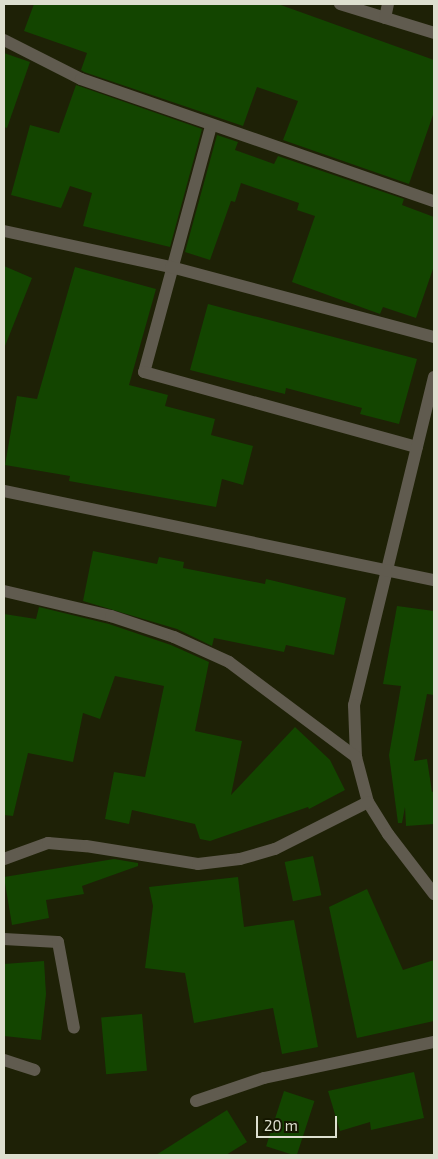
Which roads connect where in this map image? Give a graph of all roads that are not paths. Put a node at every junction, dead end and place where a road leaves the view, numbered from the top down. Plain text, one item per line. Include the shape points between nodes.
1 (340, 4) edge
2 (388, 4) edge
3 (385, 18) junction
4 (434, 33) edge
5 (4, 40) edge
6 (211, 126) junction
7 (433, 196) edge
8 (4, 231) edge
9 (171, 267) junction
10 (434, 337) edge
11 (434, 377) edge
12 (417, 447) junction
13 (4, 491) edge
14 (386, 570) junction
15 (434, 580) edge
16 (4, 591) edge
17 (356, 757) junction
18 (368, 802) junction
19 (4, 858) edge
20 (434, 894) edge
21 (4, 939) edge
22 (74, 1028) dead end
23 (434, 1042) edge
24 (4, 1060) edge
25 (34, 1070) dead end
26 (196, 1101) dead end

1 - 3 street
2 - 3 street
3 - 4 street
5 - 6 street via 81,80
6 - 7 street
6 - 9 street
8 - 9 street
9 - 10 street
9 - 12 street via 144,372
11 - 12 street
12 - 14 street
13 - 14 street
14 - 15 street
14 - 17 street via 354,705
16 - 17 street via 110,616 174,637 229,662
17 - 18 street
18 - 19 street via 275,849 240,859 198,864 48,843
18 - 20 street
21 - 22 street via 58,942
23 - 26 street via 264,1078
24 - 25 street

